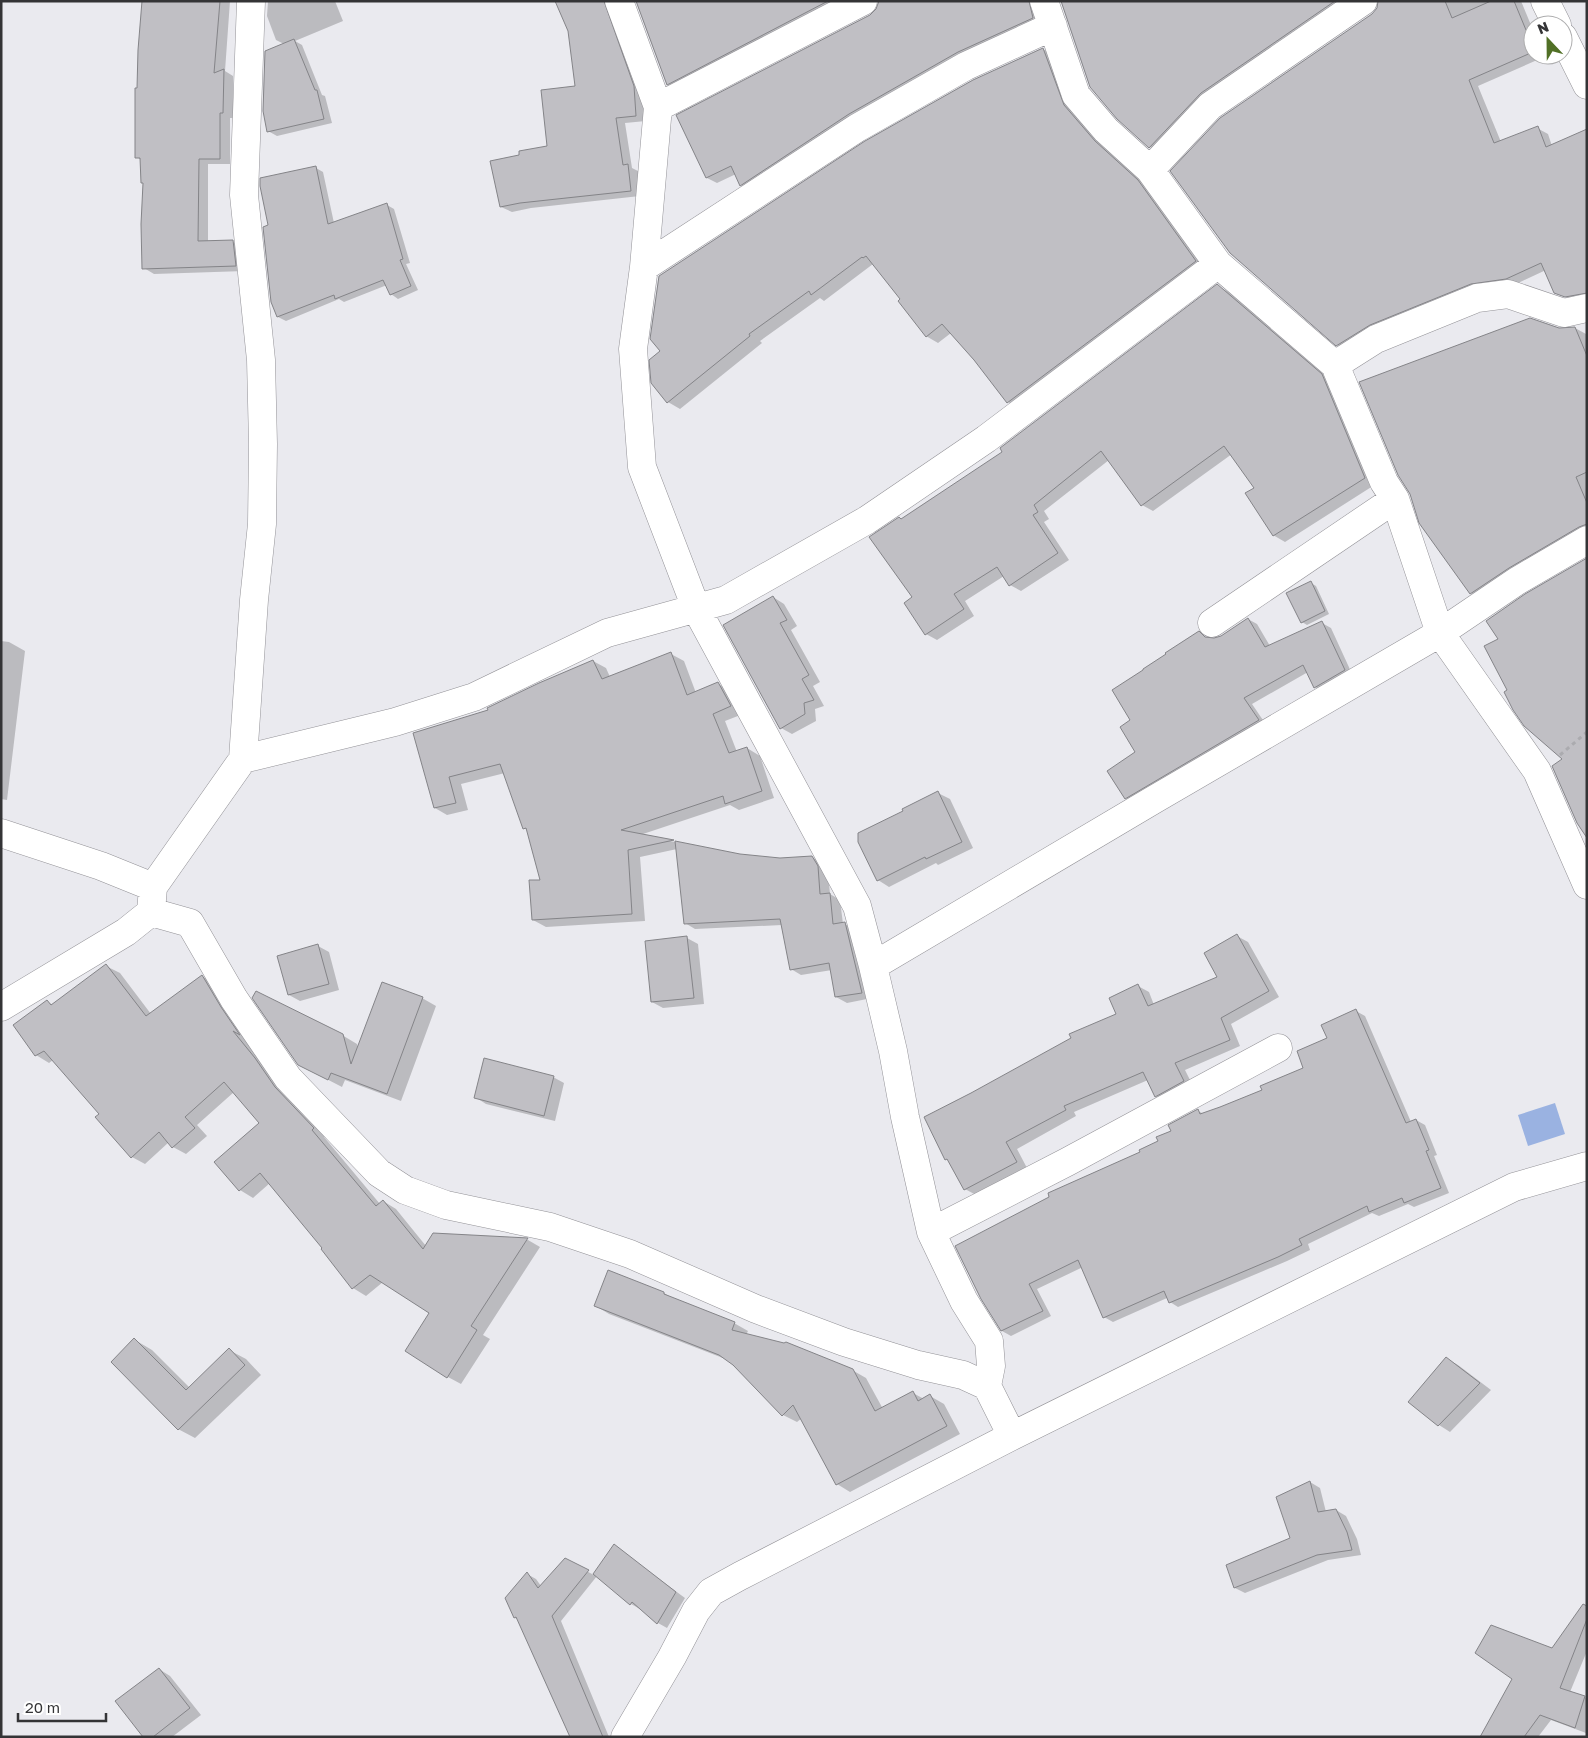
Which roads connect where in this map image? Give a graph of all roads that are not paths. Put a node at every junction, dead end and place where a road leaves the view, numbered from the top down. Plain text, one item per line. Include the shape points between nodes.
1 (251, 1) edge
2 (619, 1) edge
3 (863, 1) edge
4 (1363, 1) edge
5 (1545, 1) edge
6 (1048, 14) edge
7 (1552, 15) edge
8 (1573, 57) edge
9 (1587, 85) edge
10 (658, 107) junction
11 (1150, 170) junction
12 (1218, 264) junction
13 (644, 267) junction
14 (1587, 308) edge
15 (1335, 366) junction
16 (1395, 499) junction
17 (1587, 540) edge
18 (696, 608) junction
19 (1212, 623) dead end
20 (1440, 633) junction
21 (243, 759) junction
22 (1, 832) edge
23 (1587, 886) edge
24 (152, 900) junction
25 (873, 966) junction
26 (1, 1007) edge
27 (1278, 1048) dead end
28 (1587, 1166) edge
29 (931, 1232) junction
30 (987, 1386) junction
31 (1012, 1436) junction
32 (625, 1737) edge

1 - 21 street via 244,195 261,360 263,514
2 - 10 street
3 - 10 street
4 - 11 street via 1210,106
5 - 7 street
6 - 11 street via 1076,95 1106,130
6 - 13 street via 966,66 857,128
8 - 9 street
10 - 13 street
11 - 12 street
12 - 15 street
12 - 18 street via 986,439 867,520 726,600
13 - 18 street via 633,349 642,466
14 - 15 street via 1564,313 1508,294 1477,298 1376,339
15 - 16 street via 1384,482
16 - 19 street
16 - 20 street
17 - 20 street via 1517,581
18 - 21 street via 607,633 474,697 395,722
18 - 25 street via 857,906
20 - 23 street via 1537,771
20 - 25 street
21 - 24 street
22 - 24 street via 101,866
24 - 26 street via 126,932
24 - 30 street via 190,923 234,999 288,1078 379,1173 405,1190 446,1205 550,1227 630,1254 756,1309 844,1342 963,1375
25 - 29 street
27 - 29 street
28 - 31 street via 1514,1187
29 - 30 street via 964,1301 990,1341 991,1366
30 - 31 street
31 - 32 street via 711,1592 696,1611

